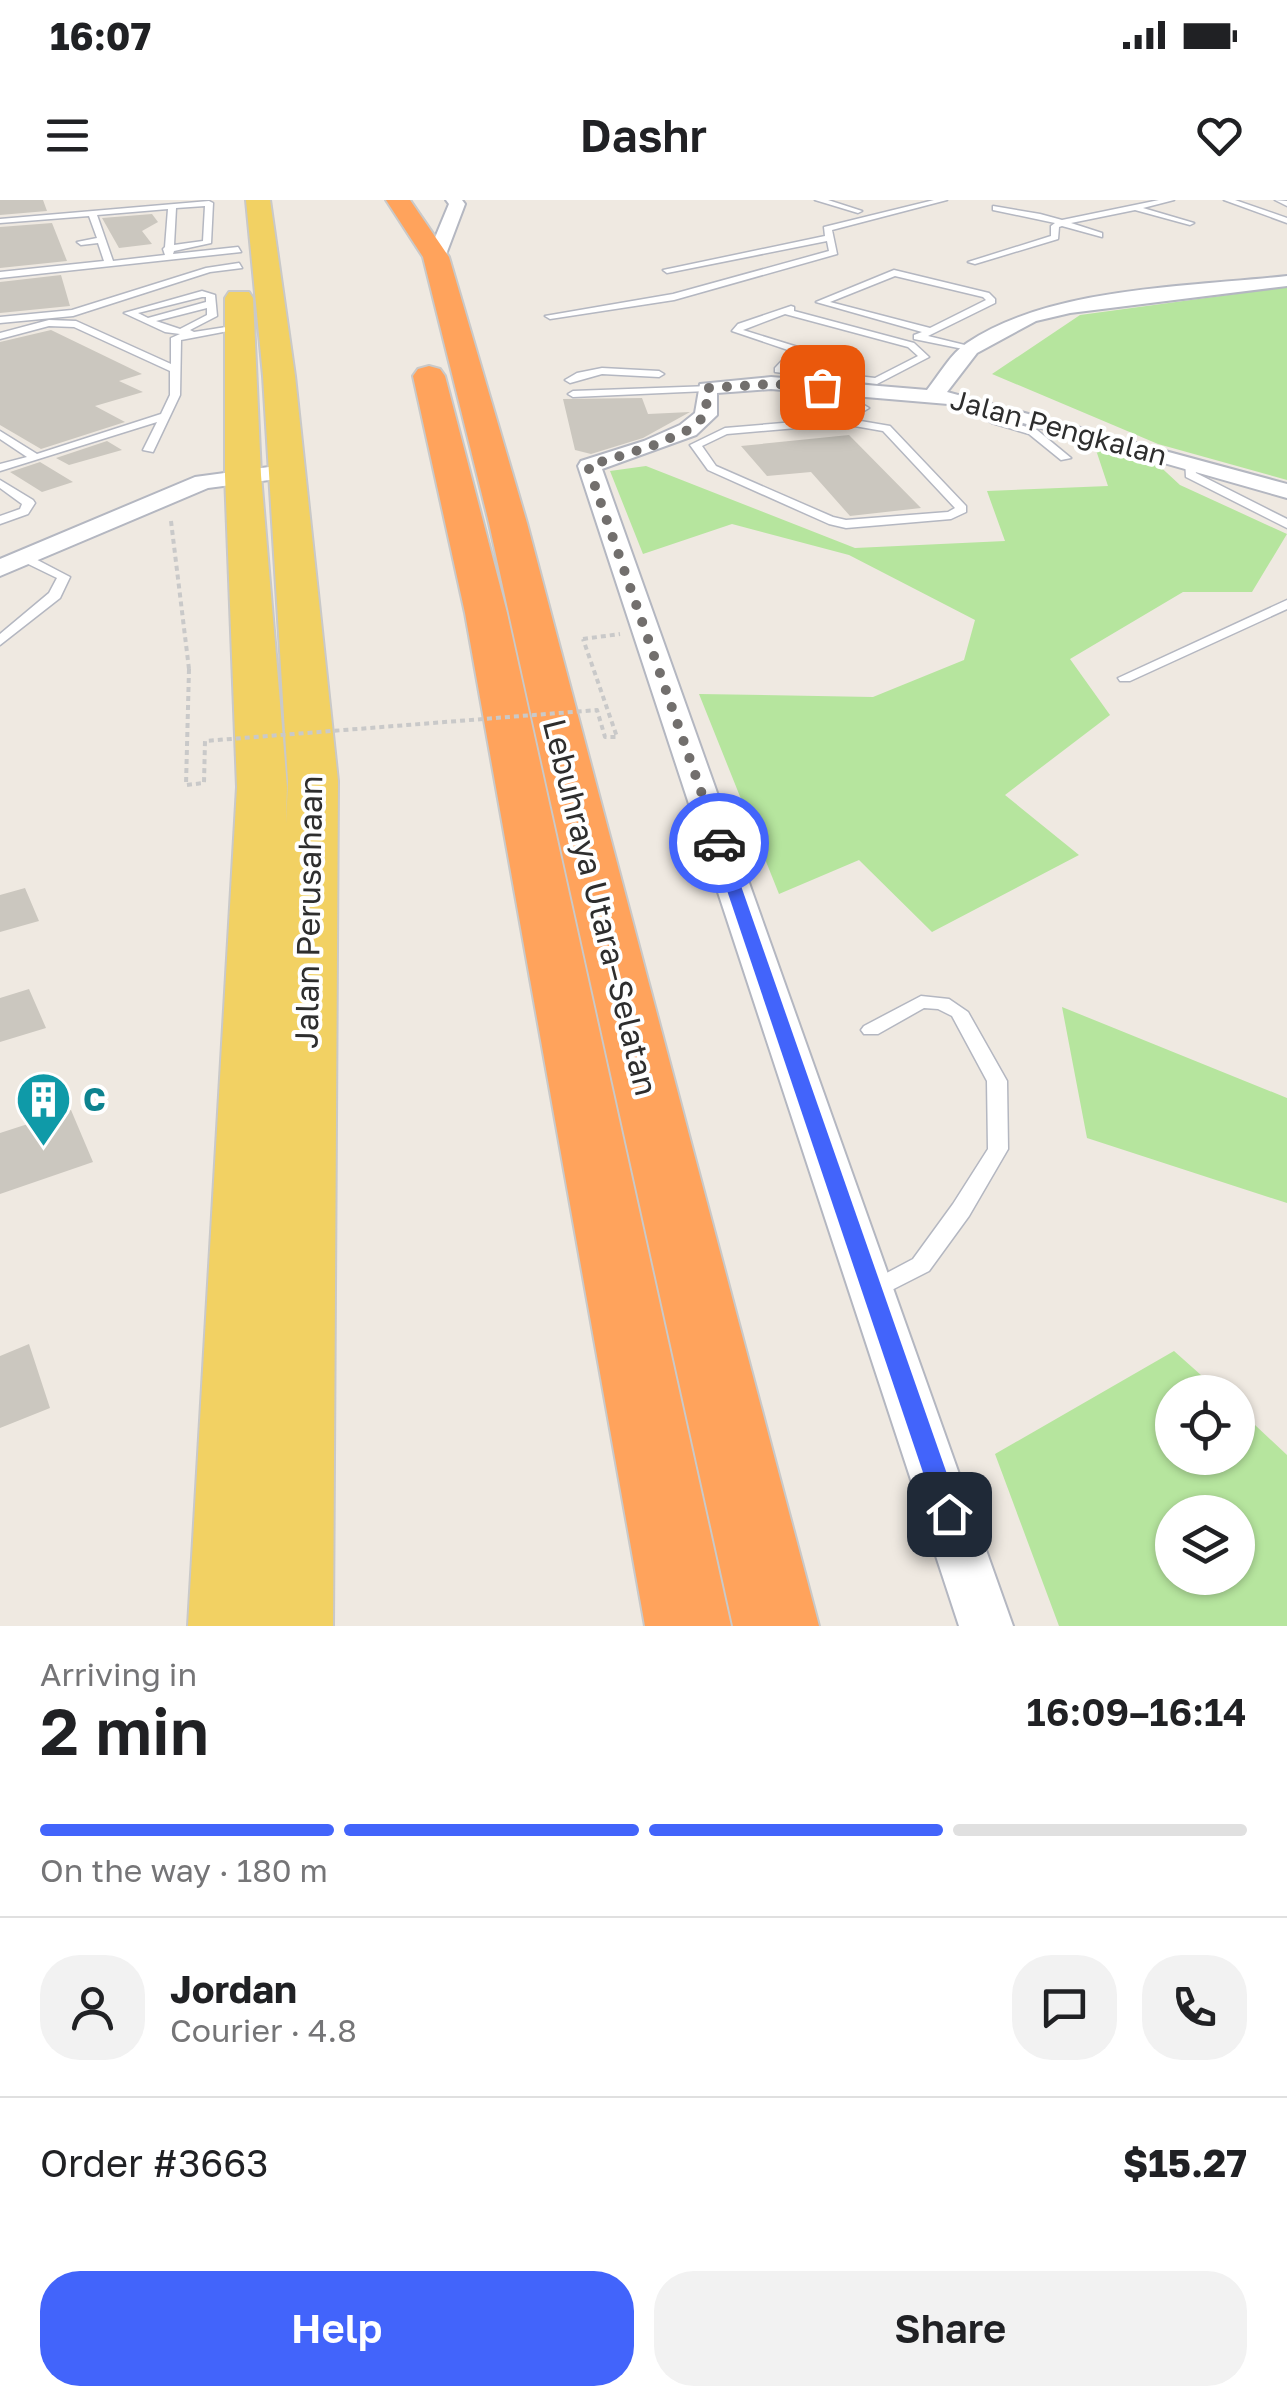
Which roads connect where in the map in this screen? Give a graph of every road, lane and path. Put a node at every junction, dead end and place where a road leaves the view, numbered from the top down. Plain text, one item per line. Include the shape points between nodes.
1 (238, 200) edge
2 (258, 200) edge
3 (364, 200) edge
4 (398, 200) edge
5 (820, 200) edge
6 (914, 200) edge
7 (943, 200) edge
8 (1170, 200) edge
9 (1228, 200) edge
10 (1278, 200) edge
11 (456, 201) edge
12 (170, 202) edge
13 (928, 204) junction
14 (1287, 204) edge
15 (996, 208) dead end
16 (1133, 208) junction
17 (858, 211) dead end
18 (92, 212) junction
19 (0, 218) edge
20 (1287, 221) edge
21 (1065, 222) junction
22 (1190, 223) dead end
23 (1099, 235) dead end
24 (830, 238) junction
25 (103, 240) junction
26 (81, 242) dead end
27 (168, 253) junction
28 (436, 256) junction
29 (238, 258) junction
30 (972, 262) dead end
31 (109, 263) junction
32 (667, 270) dead end
33 (0, 275) edge
34 (1287, 281) edge
35 (98, 290) dead end
36 (130, 297) junction
37 (210, 304) junction
38 (784, 307) junction
39 (550, 316) dead end
40 (0, 320) edge
41 (146, 321) junction
42 (239, 328) junction
43 (931, 331) junction
44 (186, 332) junction
45 (0, 336) edge
46 (918, 337) junction
47 (970, 348) junction
48 (644, 366) dead end
49 (176, 370) junction
50 (659, 374) junction
51 (570, 380) dead end
52 (707, 388) junction
53 (786, 393) junction
54 (573, 394) dead end
55 (934, 395) junction
56 (961, 399) junction
57 (864, 408) dead end
58 (162, 417) junction
59 (800, 424) junction
60 (0, 434) edge
61 (150, 450) dead end
62 (36, 458) junction
63 (1065, 458) dead end
64 (1189, 462) junction
65 (0, 468) edge
66 (264, 473) junction
67 (0, 483) edge
68 (1287, 491) edge
69 (149, 505) junction
70 (0, 520) edge
71 (1287, 524) edge
72 (24, 558) junction
73 (0, 568) edge
74 (1287, 604) edge
75 (645, 631) junction
76 (0, 641) edge
77 (1126, 678) dead end
78 (871, 1030) dead end
79 (874, 1290) junction
80 (230, 1626) edge
81 (290, 1626) edge
82 (688, 1626) edge
83 (776, 1626) edge
84 (986, 1626) edge

1 - 29 main road, Jalan Perusahaan
2 - 66 main road, Jalan Perusahaan via 280,376
3 - 82 highway, Lebuhraya Utara–Selatan via 407,282 486,613
4 - 28 highway, Lebuhraya Utara–Selatan
5 - 17 lane
6 - 13 lane
7 - 13 lane
8 - 16 lane
9 - 20 lane
10 - 14 lane
11 - 28 street
12 - 18 lane
12 - 19 lane
12 - 27 lane
12 - 27 lane via 209,202 207,244
13 - 24 lane via 826,229
15 - 21 lane
16 - 21 lane
16 - 22 lane
18 - 19 lane
18 - 25 lane
21 - 23 lane
21 - 30 lane via 1056,226 1055,237
24 - 32 lane
24 - 39 lane via 834,252 674,298
25 - 26 lane
25 - 31 lane
27 - 29 lane
27 - 31 lane
28 - 83 highway, Lebuhraya Utara–Selatan via 508,523
29 - 36 lane
29 - 42 main road, Jalan Perusahaan
31 - 33 lane
34 - 47 street via 1070,307 1029,317
35 - 36 lane
36 - 40 lane via 73,313
37 - 41 lane
37 - 41 lane via 210,295 202,294 130,313
37 - 44 lane via 212,316
38 - 38 lane via 737,331 798,350 779,370 876,380 924,356
38 - 46 lane
41 - 44 lane
42 - 44 lane
42 - 66 main road, Jalan Perusahaan
43 - 43 lane via 992,298 894,273 821,302
43 - 46 lane
44 - 49 lane via 176,338
45 - 49 lane via 76,324
46 - 47 lane
47 - 55 street
48 - 50 lane
49 - 58 lane via 175,395
50 - 51 lane via 606,370
50 - 52 lane via 663,381
52 - 53 street, Jalan Pengkalan
52 - 54 lane
52 - 75 street via 706,415 688,430 588,466
53 - 55 street, Jalan Pengkalan
53 - 57 lane
53 - 59 lane
55 - 56 street, Jalan Pengkalan
56 - 63 lane via 1033,432
56 - 64 street, Jalan Pengkalan
58 - 61 lane
58 - 62 lane
59 - 59 lane via 886,428 962,509 863,523 829,520 712,468 696,445 725,431
60 - 62 lane
62 - 65 lane
64 - 68 street, Jalan Pengkalan
64 - 71 lane via 1190,476 1204,485
66 - 69 street via 202,482
66 - 80 main road, Jalan Perusahaan via 262,787
66 - 81 main road, Jalan Perusahaan via 294,598 312,781
67 - 70 lane via 29,503
69 - 72 street
69 - 75 path, bridge via 174,523 188,670 186,785 204,783 205,741 597,710 605,738 616,737 583,639
72 - 73 street
72 - 76 lane via 64,577 56,595
74 - 77 lane
75 - 79 street
78 - 79 lane via 921,1002 942,1003 960,1012 998,1081 998,1148 921,1265
79 - 84 street

